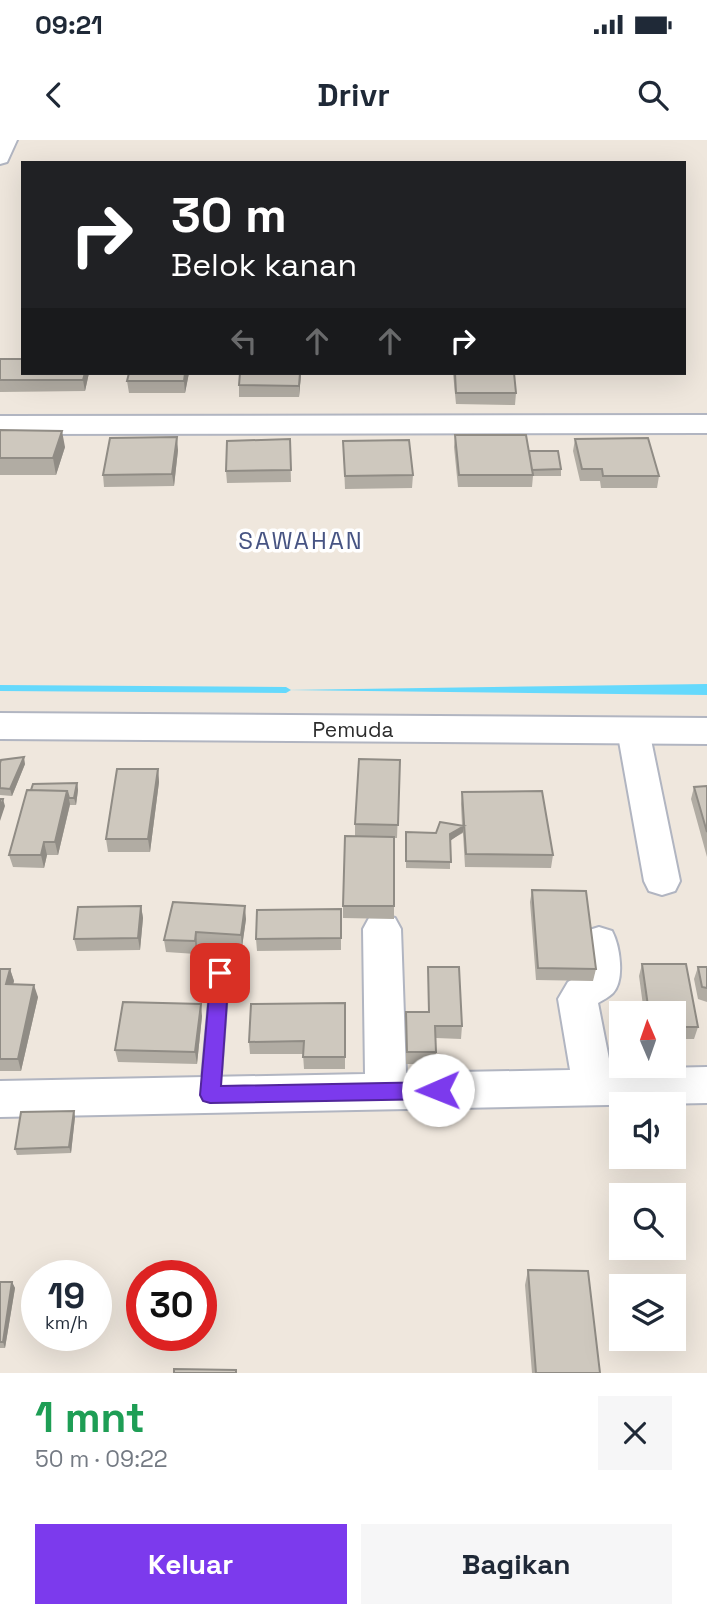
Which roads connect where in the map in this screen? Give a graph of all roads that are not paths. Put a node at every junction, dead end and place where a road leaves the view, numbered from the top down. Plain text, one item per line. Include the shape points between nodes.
1 (8, 140) edge
2 (0, 158) edge
3 (707, 424) edge
4 (0, 425) edge
5 (0, 726) edge
6 (634, 730) junction
7 (707, 730) edge
8 (662, 881) dead end
9 (382, 929) dead end
10 (599, 942) dead end
11 (220, 973) dead end
12 (707, 1085) edge
13 (594, 1087) junction
14 (386, 1091) junction
15 (210, 1095) junction
16 (0, 1099) edge

1 - 2 street
3 - 4 street
5 - 6 street, Pemuda
6 - 7 street, Pemuda
6 - 8 street
9 - 14 street
10 - 13 street via 600,981 578,999
11 - 15 lane
12 - 13 street
13 - 14 street
14 - 15 street
15 - 16 street

